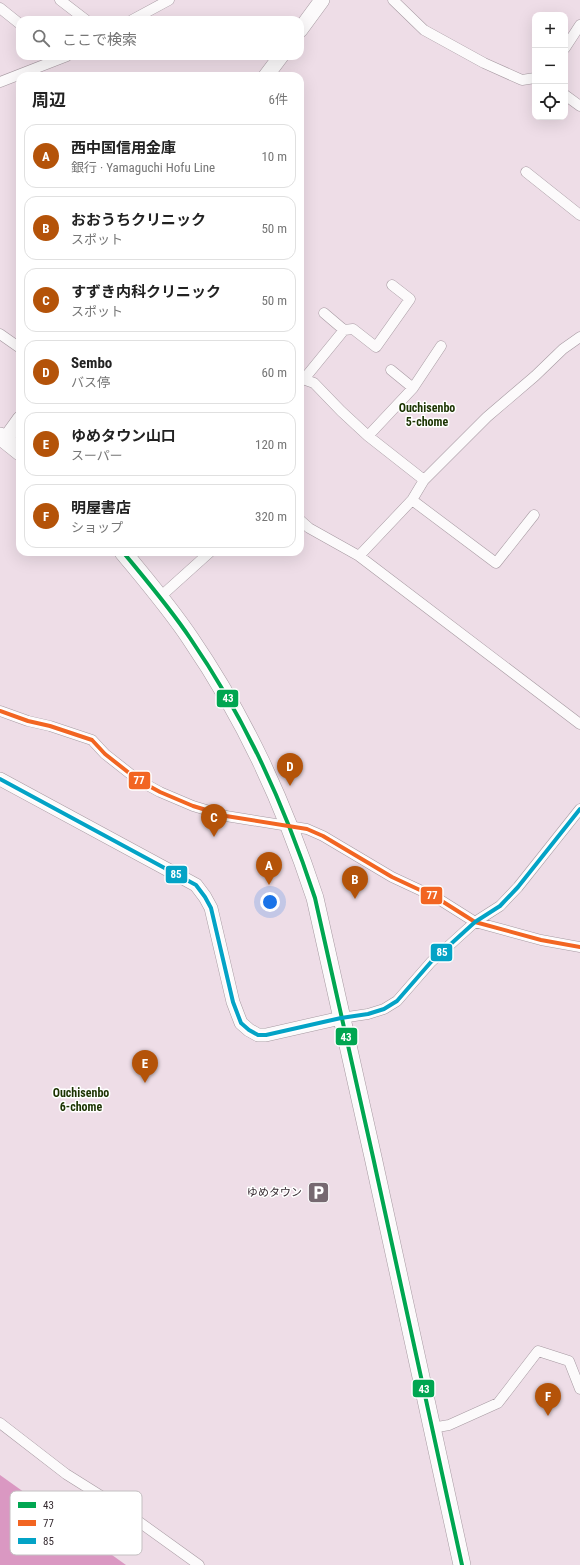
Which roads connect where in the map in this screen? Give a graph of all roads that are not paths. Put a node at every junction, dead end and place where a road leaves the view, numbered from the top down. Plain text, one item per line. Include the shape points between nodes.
1 (60, 0) edge
2 (169, 0) edge
3 (322, 0) edge
4 (393, 0) edge
5 (0, 8) edge
6 (81, 16) edge
7 (139, 16) edge
8 (16, 21) edge
9 (304, 25) edge
10 (580, 25) edge
11 (568, 43) edge
12 (55, 60) edge
13 (278, 60) edge
14 (25, 72) edge
15 (269, 72) edge
16 (16, 76) edge
17 (532, 78) edge
18 (0, 82) edge
19 (568, 97) edge
20 (580, 106) edge
21 (526, 172) dead end
22 (580, 215) edge
23 (392, 285) dead end
24 (324, 313) dead end
25 (344, 330) junction
26 (0, 334) edge
27 (580, 337) edge
28 (16, 345) edge
29 (441, 346) dead end
30 (391, 370) dead end
31 (304, 376) edge
32 (304, 379) edge
33 (413, 388) junction
34 (16, 423) edge
35 (368, 436) junction
36 (2, 441) edge
37 (16, 450) edge
38 (424, 480) junction
39 (412, 500) junction
40 (534, 516) dead end
41 (304, 524) edge
42 (126, 556) edge
43 (206, 556) edge
44 (359, 556) junction
45 (160, 597) junction
46 (0, 710) edge
47 (580, 724) edge
48 (0, 779) edge
49 (580, 809) edge
50 (290, 825) junction
51 (476, 922) junction
52 (580, 947) edge
53 (341, 1018) junction
54 (580, 1389) edge
55 (0, 1423) edge
56 (432, 1428) junction
57 (93, 1491) edge
58 (142, 1524) edge
59 (199, 1565) edge
60 (462, 1565) edge

1 - 6 street
2 - 7 street
3 - 9 main road
4 - 17 street via 424,30 484,63 522,80
5 - 8 street
10 - 11 street
12 - 14 street
13 - 15 main road
16 - 18 street
19 - 20 street
21 - 22 street
23 - 25 street via 410,300 376,347 353,329
24 - 25 street
25 - 31 street
26 - 28 street
27 - 38 street via 487,417
29 - 33 street
30 - 33 street
32 - 35 street via 314,383
33 - 35 street
34 - 36 main road
35 - 38 street
36 - 37 main road
38 - 39 street
39 - 40 street via 496,563
39 - 44 street
41 - 44 street
42 - 45 main road
43 - 45 street
44 - 47 street
45 - 50 main road via 190,637 232,705 257,752
46 - 50 street via 92,740 105,754 138,780 193,806 226,816
48 - 53 street via 196,885 211,908 233,1002 241,1023 250,1030 258,1035 266,1035
49 - 51 street via 518,887 500,906
50 - 51 street via 323,836
50 - 53 main road via 315,898
51 - 52 street via 541,940
51 - 53 street via 431,962 397,1001 368,1014
53 - 56 main road
54 - 56 street via 569,1361 538,1351 498,1403 449,1425
55 - 57 street via 66,1474
56 - 60 main road
58 - 59 street

